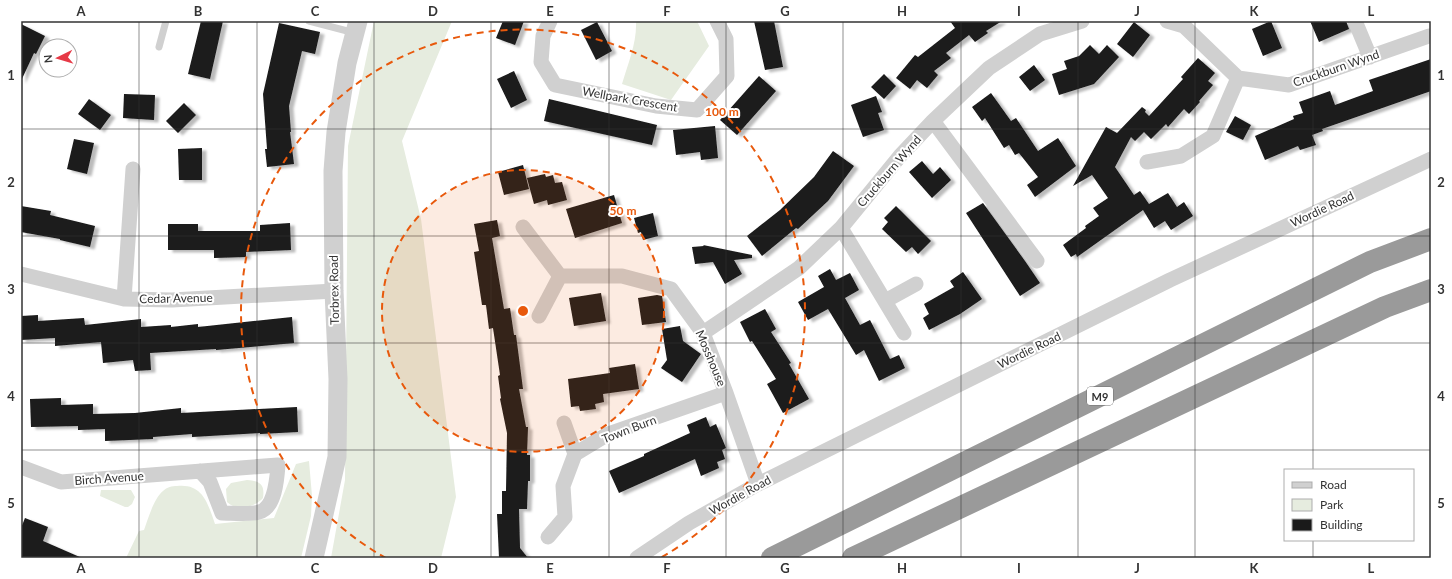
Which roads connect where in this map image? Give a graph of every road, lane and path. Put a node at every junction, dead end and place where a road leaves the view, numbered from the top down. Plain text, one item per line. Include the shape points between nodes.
1 (166, 21) edge
2 (309, 21) edge
3 (550, 21) edge
4 (716, 21) edge
5 (1082, 21) edge
6 (1167, 21) edge
7 (1355, 21) edge
8 (357, 27) edge
9 (1429, 36) dead end
10 (159, 48) dead end
11 (1370, 57) junction
12 (1238, 78) junction
13 (933, 121) junction
14 (1431, 158) edge
15 (1147, 162) dead end
16 (133, 169) dead end
17 (523, 227) dead end
18 (841, 228) junction
19 (1431, 239) edge
20 (1037, 261) dead end
21 (21, 274) edge
22 (560, 276) junction
23 (916, 284) dead end
24 (1431, 290) edge
25 (334, 291) junction
26 (124, 299) junction
27 (885, 301) junction
28 (539, 316) dead end
29 (703, 333) junction
30 (904, 333) dead end
31 (726, 393) junction
32 (564, 424) dead end
33 (575, 454) junction
34 (21, 467) edge
35 (200, 471) junction
36 (758, 484) junction
37 (548, 537) dead end
38 (314, 558) edge
39 (637, 558) edge
40 (772, 558) edge
41 (854, 558) edge

1 - 10 lane
2 - 8 lane
3 - 4 street, Wellpark Crescent via 543,36 540,62 555,85 656,106 697,110 727,76 726,39
5 - 13 street, Cruckburn Wynd via 1040,34 989,68
6 - 12 street via 1184,26
7 - 11 street
8 - 25 street, Torbrex Road via 347,63 336,132 333,171
9 - 11 street, Cruckburn Wynd
11 - 12 street, Cruckburn Wynd via 1289,85
12 - 15 street via 1213,136 1181,156
13 - 18 street, Cruckburn Wynd via 900,156
13 - 20 street
14 - 36 street, Wordie Road via 1170,280
16 - 26 street
17 - 22 street
18 - 27 street
18 - 29 street, Cruckburn Wynd via 799,268
19 - 40 highway, M9 via 1370,262
21 - 26 street, Cedar Avenue
22 - 28 street
22 - 29 street, Mosshouse via 622,276 672,289
23 - 27 street
24 - 41 highway via 1385,307
25 - 26 street, Cedar Avenue via 172,300
25 - 38 street, Torbrex Road via 338,379 337,457
27 - 30 street
29 - 31 street, Mosshouse
31 - 33 street, Town Burn via 608,434
31 - 36 street, Mosshouse
32 - 33 street
33 - 37 street via 563,486 564,517
34 - 35 street, Birch Avenue via 61,482
35 - 35 street, Birch Avenue via 210,482 222,513 260,512 269,504 276,487 278,466
36 - 39 street, Wordie Road via 689,523

